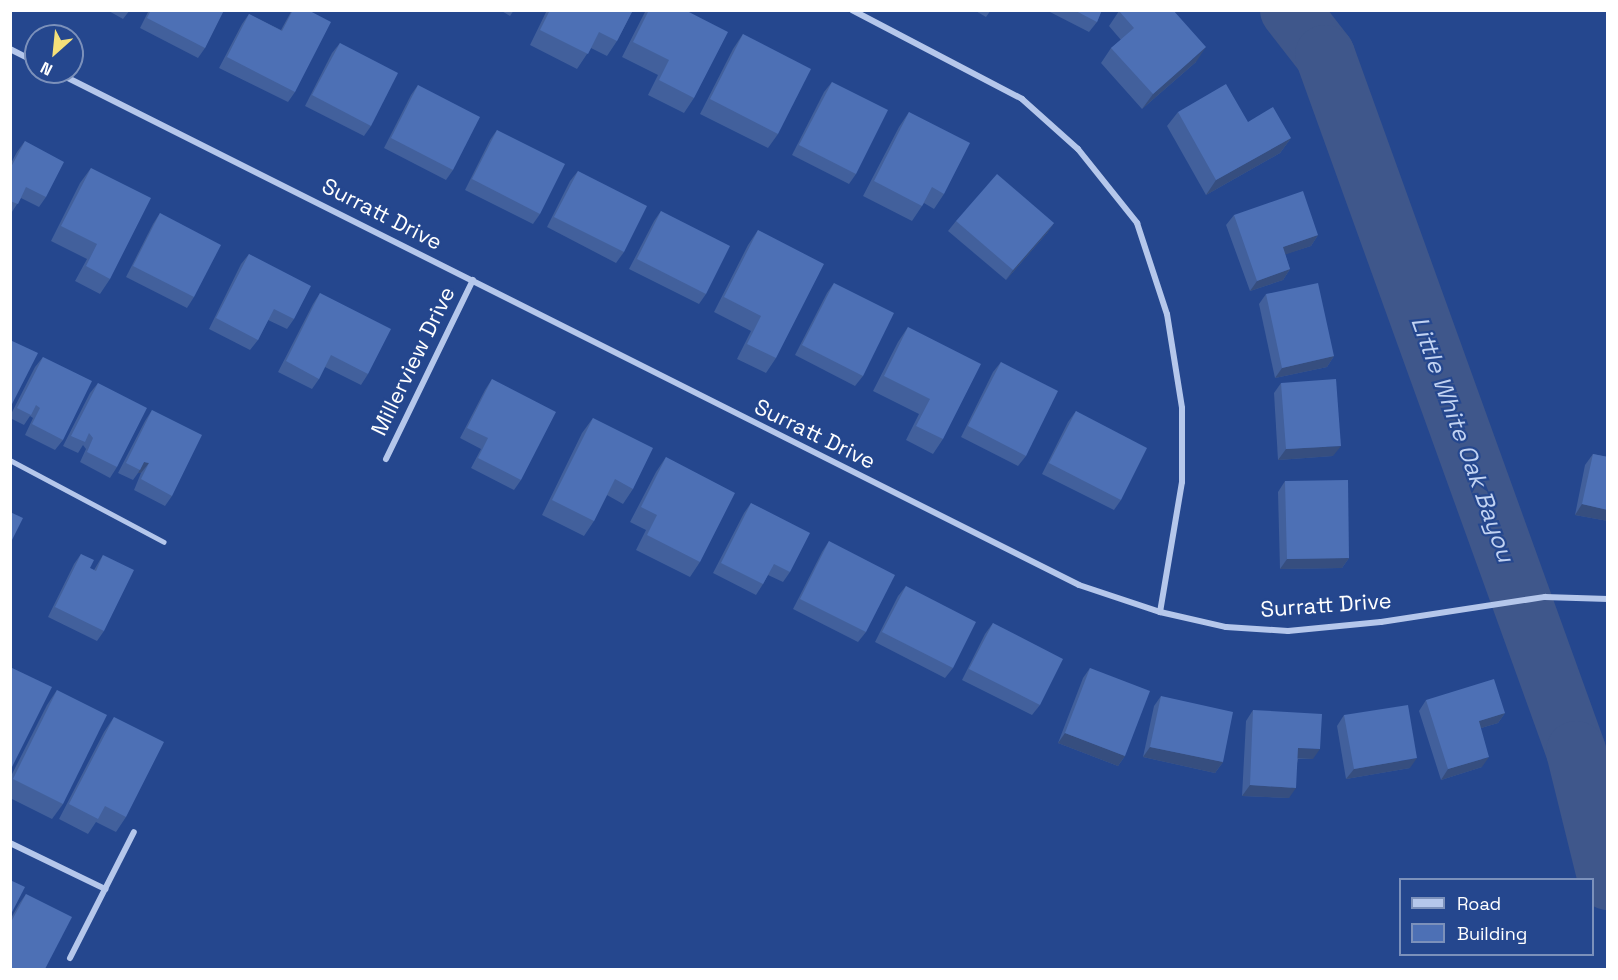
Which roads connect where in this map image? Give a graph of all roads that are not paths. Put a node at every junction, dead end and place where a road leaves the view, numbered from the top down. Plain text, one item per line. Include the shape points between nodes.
1 (852, 10) edge
2 (10, 49) edge
3 (24, 56) edge
4 (80, 84) edge
5 (472, 279) junction
6 (386, 459) dead end
7 (10, 460) edge
8 (164, 542) dead end
9 (1608, 599) edge
10 (1160, 612) junction
11 (134, 832) dead end
12 (10, 843) edge
13 (105, 890) junction
14 (70, 958) dead end

1 - 10 street via 1022,99 1078,149 1137,223 1167,314 1182,408 1182,482
2 - 3 street
4 - 5 street, Surratt Drive
5 - 6 street, Millerview Drive
5 - 10 street, Surratt Drive via 1079,585
7 - 8 lane
9 - 10 street, Surratt Drive via 1545,597 1382,622 1288,631 1226,627
11 - 13 street
12 - 13 street
13 - 14 street

